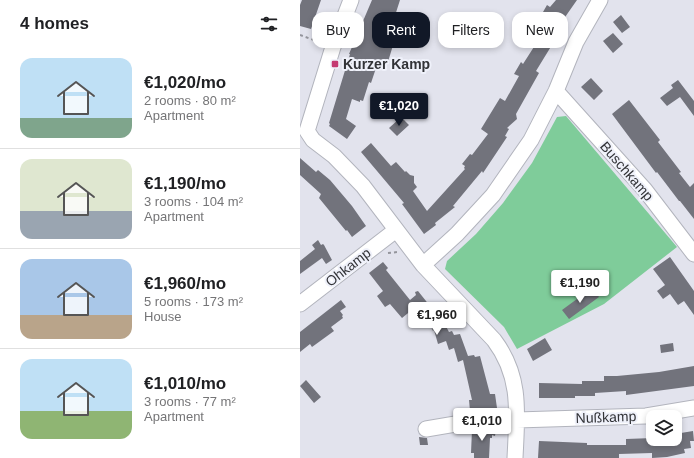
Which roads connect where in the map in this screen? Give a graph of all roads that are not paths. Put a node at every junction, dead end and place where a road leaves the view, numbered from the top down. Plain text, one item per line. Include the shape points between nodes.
1 (351, 0) edge
2 (600, 0) edge
3 (556, 91) junction
4 (304, 131) edge
5 (396, 230) junction
6 (694, 254) edge
7 (423, 265) junction
8 (300, 304) edge
9 (694, 408) edge
10 (517, 420) junction
11 (426, 429) dead end
12 (515, 458) edge

1 - 4 street
2 - 3 street via 576,42
3 - 6 street, Buschkamp via 645,190
3 - 7 street via 531,140 493,195 457,234
4 - 5 street via 334,156 363,186
5 - 7 street
5 - 8 street, Ohkamp
7 - 10 street via 502,351 515,386
9 - 10 street, Nußkamp via 646,416
10 - 11 street, Nußkamp via 479,420
10 - 12 street

